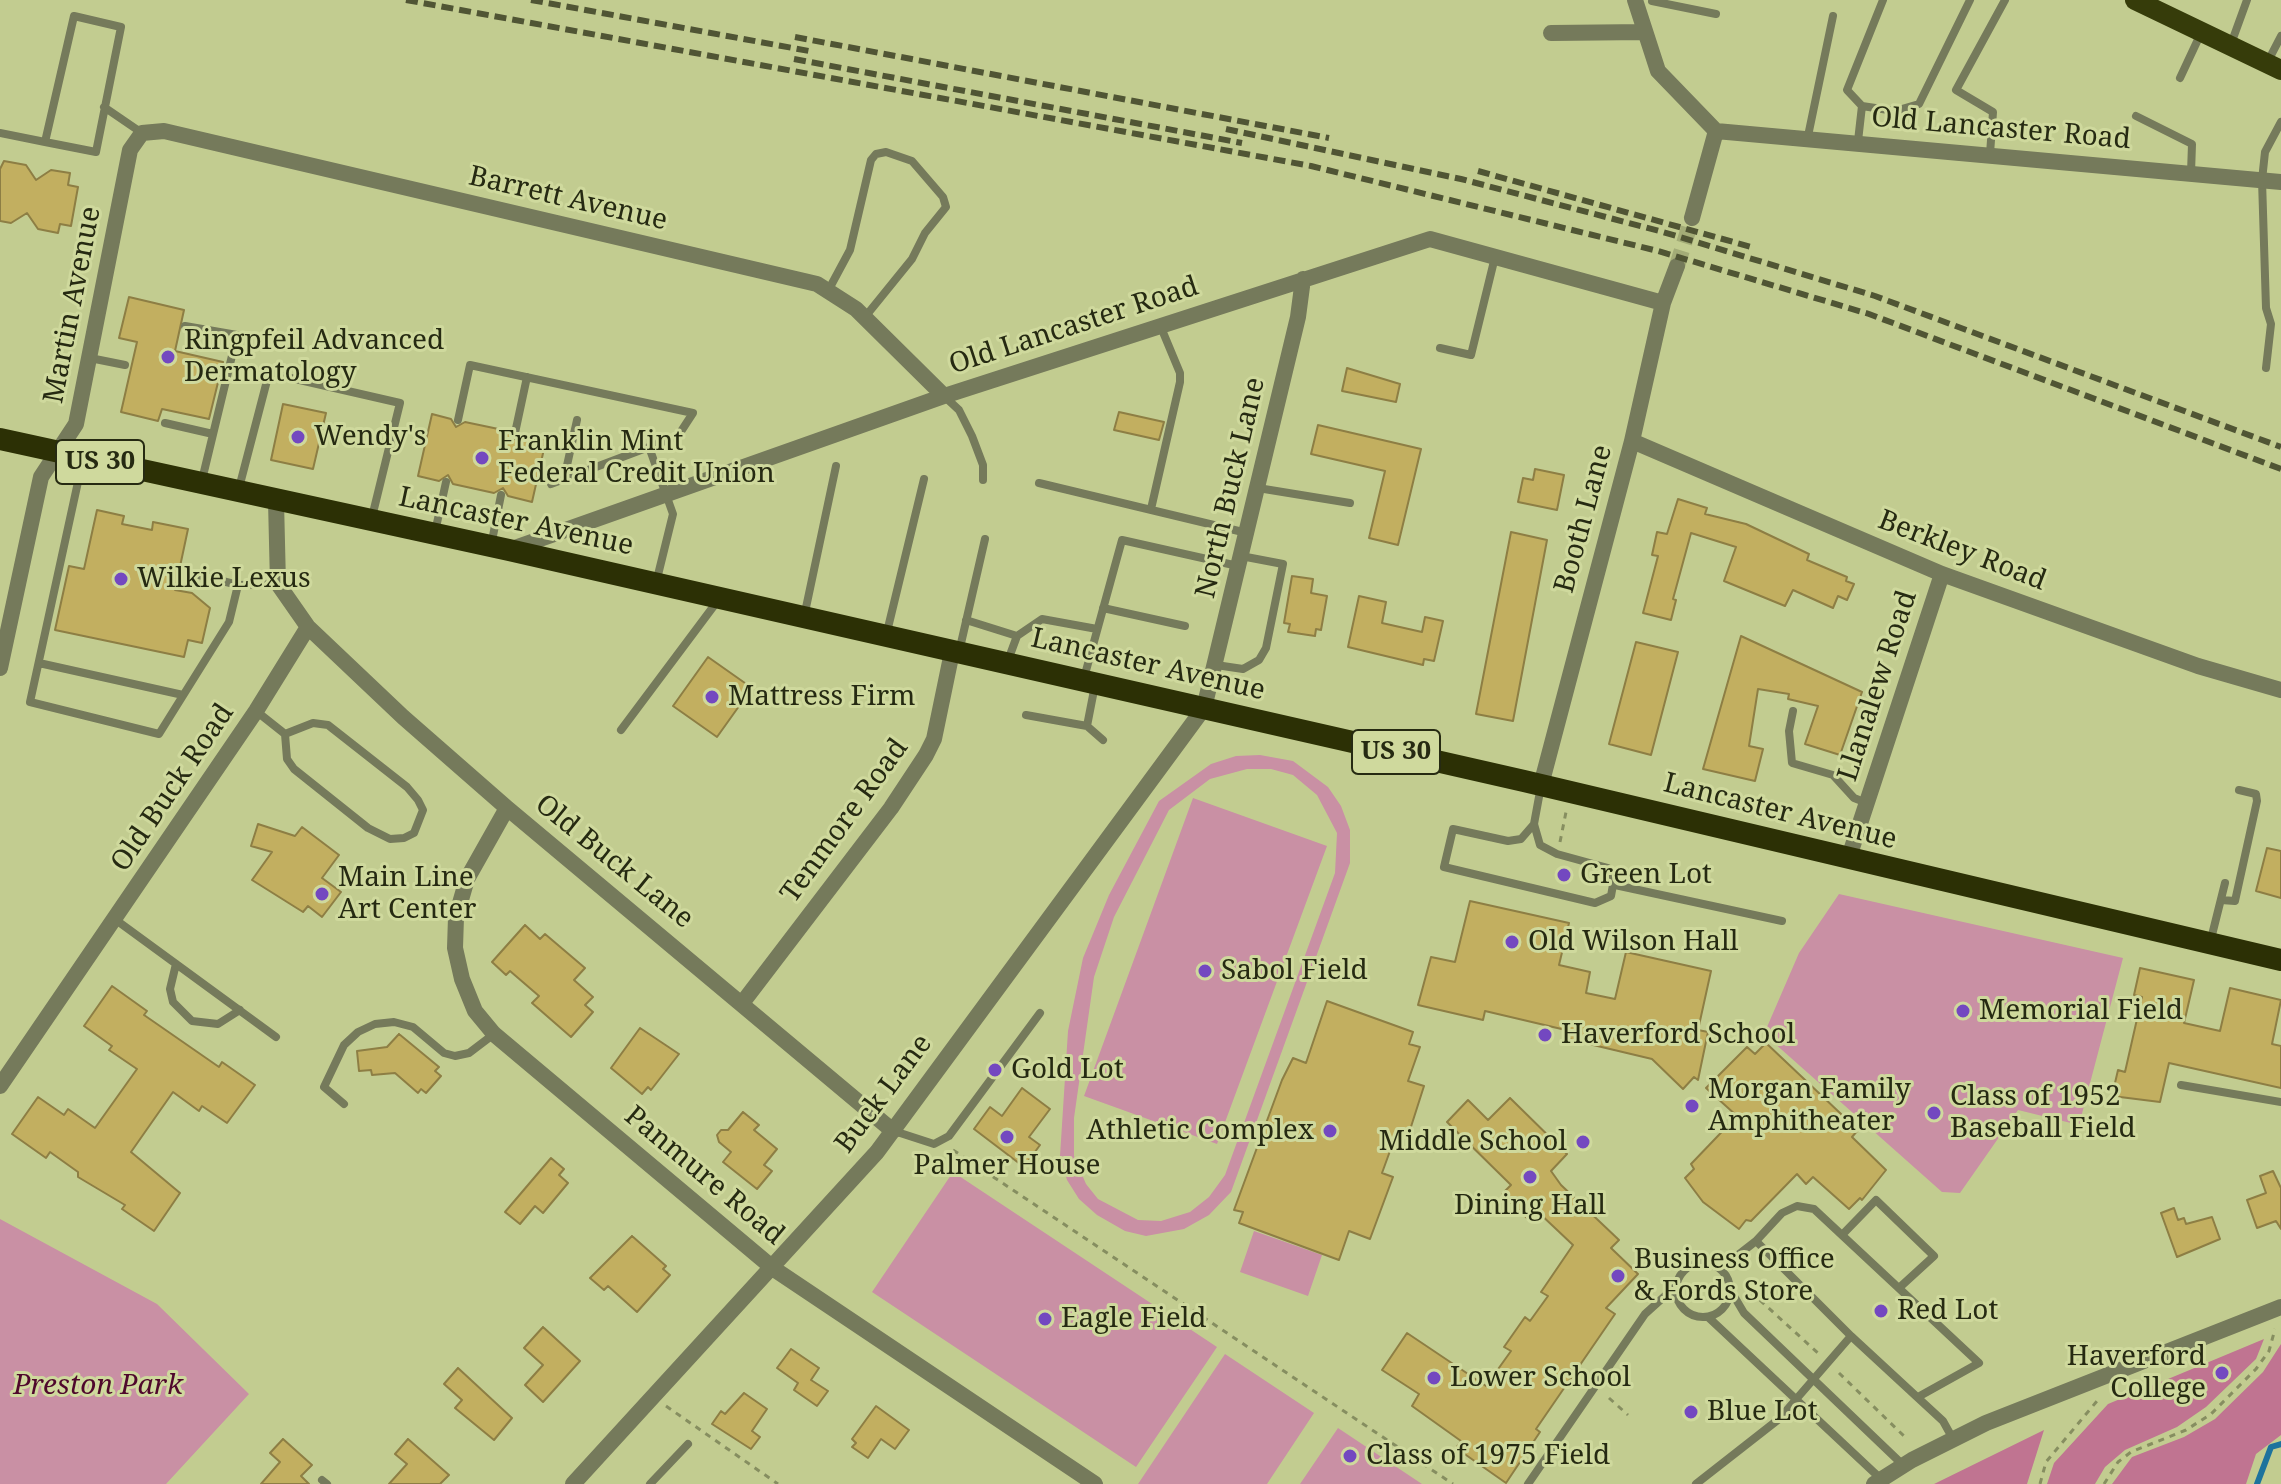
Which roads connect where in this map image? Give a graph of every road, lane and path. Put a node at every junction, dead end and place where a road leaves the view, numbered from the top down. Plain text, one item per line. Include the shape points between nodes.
1 (1883, 0) edge
2 (1970, 0) edge
3 (2005, 0) edge
4 (2135, 0) edge
5 (2247, 0) edge
6 (1644, 1) edge
7 (1716, 14) dead end
8 (1833, 16) dead end
9 (1645, 32) junction
10 (2201, 32) junction
11 (1551, 33) dead end
12 (2281, 36) edge
13 (2230, 46) junction
14 (2274, 67) edge
15 (2180, 78) dead end
16 (1862, 106) junction
17 (104, 107) junction
18 (2136, 116) dead end
19 (2281, 122) edge
20 (1716, 131) junction
21 (0, 133) edge
22 (142, 133) junction
23 (1808, 136) junction
24 (1858, 141) junction
25 (45, 142) junction
26 (1990, 154) junction
27 (2191, 173) junction
28 (2262, 180) junction
29 (2281, 182) edge
30 (1692, 218) tunnel mouth
31 (1495, 257) junction
32 (1677, 266) tunnel mouth
33 (1303, 279) junction
34 (828, 291) junction
35 (1663, 303) junction
36 (865, 317) junction
37 (1160, 325) junction
38 (185, 326) dead end
39 (1440, 348) dead end
40 (90, 358) junction
41 (125, 365) dead end
42 (2266, 368) dead end
43 (527, 377) junction
44 (944, 396) junction
45 (458, 420) dead end
46 (577, 420) dead end
47 (165, 423) dead end
48 (515, 433) dead end
49 (213, 434) junction
50 (0, 439) edge
51 (1632, 441) junction
52 (649, 447) junction
53 (54, 452) junction
54 (83, 458) junction
55 (836, 466) dead end
56 (564, 479) junction
57 (924, 479) dead end
58 (983, 480) dead end
59 (446, 482) dead end
60 (1039, 483) dead end
61 (200, 484) junction
62 (551, 484) dead end
63 (1258, 488) junction
64 (238, 493) junction
65 (666, 494) junction
66 (501, 495) dead end
67 (276, 501) junction
68 (1350, 503) dead end
69 (1151, 509) junction
70 (371, 521) junction
71 (1247, 533) junction
72 (435, 535) junction
73 (985, 539) dead end
74 (500, 548) junction
75 (1240, 561) junction
76 (191, 573) dead end
77 (1942, 574) junction
78 (278, 584) junction
79 (656, 584) junction
80 (238, 585) junction
81 (720, 598) junction
82 (1103, 608) junction
83 (804, 618) junction
84 (966, 620) junction
85 (1185, 626) dead end
86 (308, 627) junction
87 (1097, 629) junction
88 (886, 636) junction
89 (1017, 636) junction
90 (956, 652) junction
91 (39, 663) junction
92 (1007, 664) junction
93 (1216, 665) junction
94 (0, 668) edge
95 (1089, 683) junction
96 (2281, 690) edge
97 (183, 695) junction
98 (1204, 708) junction
99 (256, 711) junction
100 (1793, 711) dead end
101 (1026, 715) dead end
102 (1087, 726) junction
103 (621, 730) dead end
104 (285, 734) junction
105 (1103, 740) dead end
106 (1541, 785) junction
107 (2239, 790) dead end
108 (1867, 804) junction
109 (507, 808) junction
110 (1566, 812) dead end
111 (1534, 824) junction
112 (1560, 842) dead end
113 (1848, 860) junction
114 (2225, 883) dead end
115 (1615, 885) junction
116 (2221, 900) junction
117 (116, 920) junction
118 (1782, 921) dead end
119 (2210, 944) junction
120 (2281, 960) edge
121 (176, 964) junction
122 (743, 1002) junction
123 (240, 1010) junction
124 (1040, 1013) dead end
125 (494, 1034) junction
126 (276, 1037) dead end
127 (2181, 1085) dead end
128 (0, 1086) edge
129 (2281, 1102) edge
130 (344, 1104) dead end
131 (893, 1131) junction
132 (953, 1150) dead end
133 (1842, 1235) junction
134 (1756, 1241) junction
135 (774, 1269) junction
136 (1720, 1269) junction
137 (1676, 1286) junction
138 (1899, 1288) junction
139 (1731, 1291) junction
140 (2281, 1307) edge
141 (1708, 1317) junction
142 (2275, 1329) dead end
143 (1851, 1336) junction
144 (1814, 1381) junction
145 (651, 1396) junction
146 (1918, 1397) junction
147 (1609, 1398) dead end
148 (1797, 1399) junction
149 (2097, 1401) dead end
150 (1628, 1415) dead end
151 (1953, 1439) junction
152 (688, 1444) dead end
153 (1903, 1465) junction
154 (582, 1479) edge
155 (1878, 1482) edge
156 (650, 1484) edge
157 (778, 1484) edge
158 (1095, 1484) edge
159 (1453, 1484) edge
160 (1528, 1484) edge
161 (1696, 1484) edge
162 (2040, 1484) edge
163 (2104, 1484) edge

1 - 16 lane via 1847,90
2 - 16 lane via 1919,104 1895,111
3 - 26 lane via 1956,90 1993,112
4 - 10 main road
5 - 13 lane
6 - 7 lane
6 - 9 street
8 - 23 lane
9 - 11 street
9 - 20 street via 1658,71
10 - 13 main road
10 - 15 lane
12 - 14 lane
13 - 14 main road
16 - 24 lane
17 - 22 lane
17 - 25 lane via 96,152
17 - 25 lane via 121,27 74,16
18 - 27 lane via 2192,144
19 - 28 lane via 2265,152
20 - 23 street, Old Lancaster Road
20 - 30 street
21 - 25 lane
22 - 34 street, Barrett Avenue via 164,131 817,284
22 - 40 street, Martin Avenue via 130,150
23 - 24 street, Old Lancaster Road
24 - 26 street, Old Lancaster Road
26 - 27 street, Old Lancaster Road
27 - 28 street, Old Lancaster Road
28 - 29 street, Old Lancaster Road
28 - 42 lane via 2271,324
31 - 33 street, Old Lancaster Road via 1430,239
31 - 35 street, Old Lancaster Road
31 - 39 lane via 1471,355
32 - 35 street, Booth Lane
33 - 37 street, Old Lancaster Road
33 - 63 street, North Buck Lane
34 - 36 street, Barrett Avenue
34 - 36 lane via 850,250 871,160 886,152 912,161 946,207
35 - 51 street, Booth Lane
36 - 44 street, Barrett Avenue
37 - 44 street, Old Lancaster Road
37 - 69 lane via 1180,382
38 - 49 lane via 237,335
40 - 41 lane
40 - 53 street, Martin Avenue via 76,424
43 - 45 lane via 470,365
43 - 48 lane
43 - 52 lane via 693,413 678,436
44 - 58 lane via 959,410 972,436
44 - 65 street, Old Lancaster Road
46 - 56 lane
47 - 49 lane
49 - 61 lane
50 - 53 highway, Lancaster Avenue / US 30
51 - 77 street, Berkley Road
51 - 106 street, Booth Lane
52 - 56 lane
52 - 65 lane
53 - 54 highway, Lancaster Avenue / US 30
53 - 94 street, Martin Avenue via 41,477
54 - 61 highway, Lancaster Avenue / US 30
54 - 91 lane
55 - 83 lane
56 - 62 lane
57 - 88 lane
59 - 72 lane
60 - 69 lane
61 - 64 highway, Lancaster Avenue / US 30
63 - 68 lane
63 - 71 street, North Buck Lane
64 - 67 highway, Lancaster Avenue / US 30
64 - 70 lane via 269,373 400,403
65 - 74 street, Old Lancaster Road
65 - 79 lane via 673,514
66 - 74 lane
67 - 70 highway, Lancaster Avenue / US 30
67 - 78 street
69 - 71 lane
70 - 72 highway, Lancaster Avenue / US 30
71 - 75 street, North Buck Lane
72 - 74 highway, Lancaster Avenue / US 30
73 - 84 lane
74 - 79 highway, Lancaster Avenue / US 30
75 - 82 lane via 1122,540
75 - 93 street, North Buck Lane
75 - 93 lane via 1283,564 1266,648 1259,660 1243,669
76 - 80 lane
77 - 96 street, Berkley Road via 2198,666
77 - 108 street, Llanalew Road
78 - 80 lane
78 - 86 street
79 - 81 highway, Lancaster Avenue / US 30
80 - 97 lane via 229,622
81 - 83 highway, Lancaster Avenue / US 30
81 - 103 lane
82 - 85 lane
82 - 87 lane
83 - 88 highway, Lancaster Avenue / US 30
84 - 89 lane
84 - 90 lane
86 - 99 street, Old Buck Road
86 - 109 street, Old Buck Lane
87 - 89 lane via 1042,619
87 - 95 lane
88 - 90 highway, Lancaster Avenue / US 30
89 - 92 lane
90 - 92 highway, Lancaster Avenue / US 30
90 - 122 street, Tenmore Road via 926,755
91 - 97 lane
91 - 97 lane via 30,702 159,734
92 - 95 highway, Lancaster Avenue / US 30
93 - 98 street, North Buck Lane
95 - 98 highway, Lancaster Avenue / US 30
95 - 102 lane
98 - 106 highway, Lancaster Avenue / US 30
98 - 131 street, Buck Lane
99 - 104 lane
99 - 117 street, Old Buck Road
100 - 108 lane via 1792,763 1833,775
101 - 102 lane
102 - 105 lane
104 - 104 lane via 313,723 328,725 418,800 423,810 414,833 390,839 368,828 294,769 287,759
106 - 111 lane
106 - 113 highway, Lancaster Avenue / US 30
107 - 116 lane via 2256,794 2257,801 2235,901
108 - 113 street, Llanalew Road
109 - 122 street, Old Buck Lane
109 - 125 street, Panmure Road via 467,879 456,917 462,979 475,1011
110 - 112 path
111 - 115 lane via 1540,845 1608,868
111 - 115 lane via 1521,839 1508,841 1453,829 1444,867 1595,903 1611,896
113 - 119 highway, Lancaster Avenue / US 30
114 - 116 lane
115 - 118 lane
116 - 119 lane
117 - 121 lane
117 - 128 street, Old Buck Road
119 - 120 highway, Lancaster Avenue / US 30
121 - 123 lane
121 - 123 lane via 170,989 173,1002 192,1021 218,1024
122 - 131 street, Old Buck Lane
123 - 126 lane
124 - 131 lane via 949,1136 934,1144
125 - 130 lane via 469,1053 455,1056 413,1027 375,1024 344,1045 324,1087
125 - 135 street, Panmure Road
127 - 129 lane
131 - 135 street, Buck Lane
132 - 159 path
133 - 134 lane via 1814,1209 1797,1206 1782,1213
133 - 138 lane
133 - 138 lane via 1876,1200 1934,1256
134 - 136 lane
134 - 143 lane
135 - 145 street, Buck Lane
135 - 158 street, Panmure Road
136 - 137 lane via 1697,1264
136 - 139 lane
137 - 141 lane via 1684,1309
137 - 160 lane via 1645,1314
138 - 146 lane via 1979,1363
139 - 141 lane via 1724,1308
139 - 144 lane via 1744,1313
140 - 151 street
141 - 148 lane
142 - 163 path via 2269,1351 2256,1369 2211,1414 2131,1452
143 - 144 lane
143 - 146 lane
144 - 148 lane
144 - 153 lane
145 - 154 street, Buck Lane
145 - 157 path
146 - 151 lane
147 - 150 path
148 - 155 lane
148 - 161 lane
149 - 162 path via 2046,1462
151 - 153 street
152 - 156 lane
153 - 155 street

